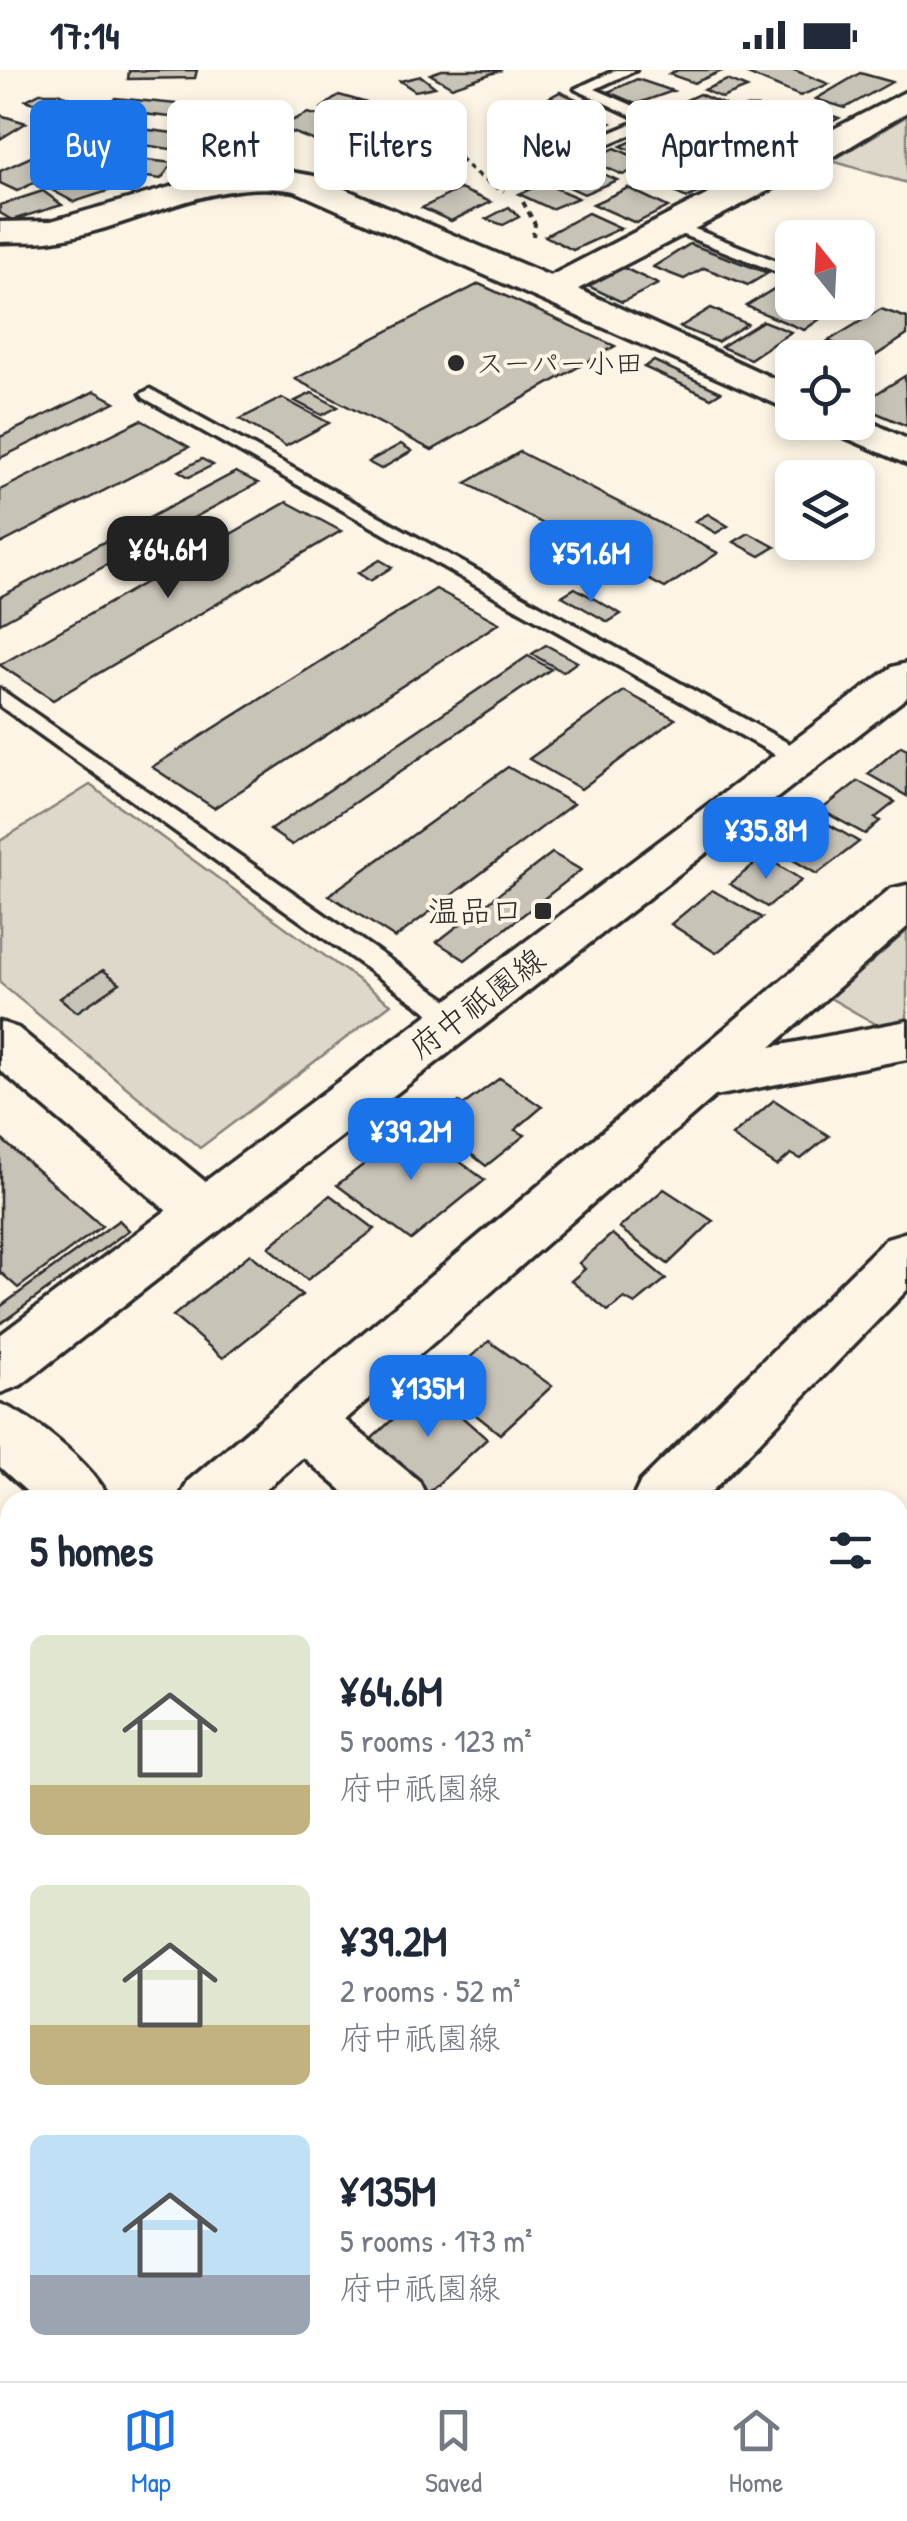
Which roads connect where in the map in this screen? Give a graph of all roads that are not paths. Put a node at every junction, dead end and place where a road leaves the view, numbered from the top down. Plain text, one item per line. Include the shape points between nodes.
1 (629, 70) edge
2 (907, 100) edge
3 (626, 108) edge
4 (833, 142) edge
5 (744, 190) edge
6 (674, 226) junction
7 (0, 232) edge
8 (775, 266) edge
9 (550, 289) junction
10 (775, 392) edge
11 (150, 394) dead end
12 (875, 437) edge
13 (907, 452) edge
14 (907, 676) edge
15 (0, 696) edge
16 (798, 758) junction
17 (907, 900) edge
18 (456, 1019) junction
19 (907, 1040) edge
20 (0, 1041) edge
21 (698, 1080) junction
22 (205, 1212) junction
23 (907, 1254) edge
24 (0, 1368) edge
25 (303, 1420) junction
26 (0, 1430) edge
27 (68, 1490) edge
28 (222, 1490) edge
29 (385, 1490) edge
30 (674, 1490) edge

1 - 3 lane via 582,89
2 - 4 street
5 - 6 street
6 - 8 lane
6 - 9 street
7 - 9 street via 54,231 230,179 269,177 302,183
9 - 10 street
11 - 16 lane
12 - 13 street
14 - 16 street, 府中祇園線
15 - 18 lane
16 - 18 street, 府中祇園線
17 - 21 street
18 - 22 street, 府中祇園線
19 - 21 street
20 - 22 street
21 - 25 street
22 - 24 street, 府中祇園線
23 - 30 street
25 - 28 street
25 - 29 street
26 - 27 street

